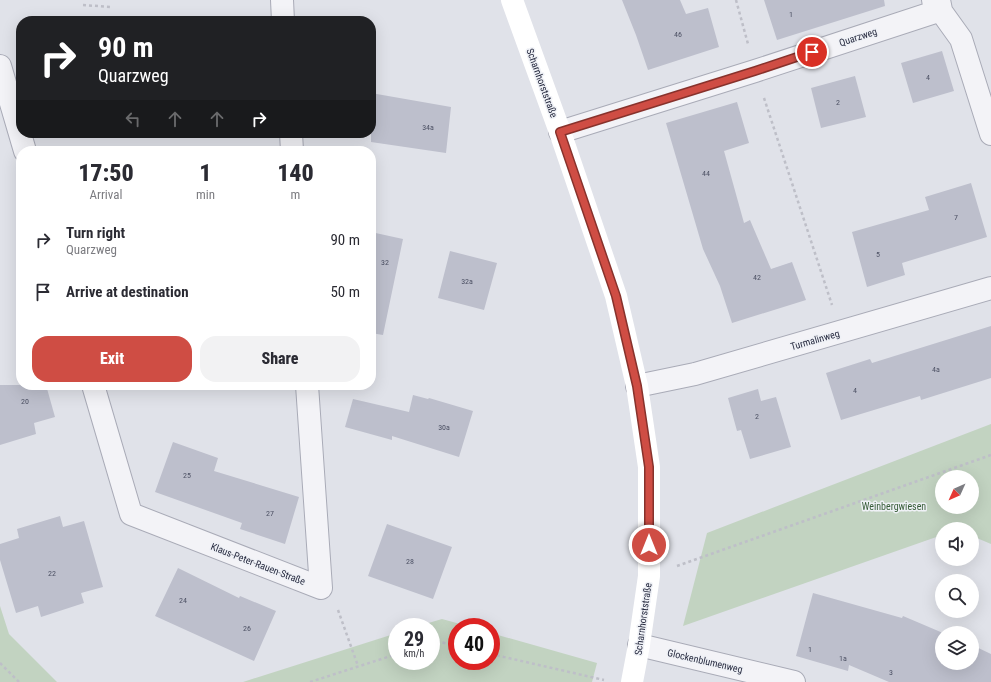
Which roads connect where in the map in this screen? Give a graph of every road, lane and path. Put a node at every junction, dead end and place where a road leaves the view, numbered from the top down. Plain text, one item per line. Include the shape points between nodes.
1 (282, 0) edge
2 (512, 0) edge
3 (736, 0) edge
4 (938, 3) edge
5 (83, 5) dead end
6 (111, 7) dead end
7 (283, 16) edge
8 (0, 66) edge
9 (755, 71) junction
10 (16, 120) edge
11 (560, 132) junction
12 (991, 134) edge
13 (991, 288) edge
14 (841, 332) junction
15 (637, 386) junction
16 (94, 390) edge
17 (308, 390) edge
18 (991, 455) edge
19 (649, 576) junction
20 (321, 588) junction
21 (639, 645) junction
22 (500, 656) edge
23 (388, 657) edge
24 (0, 663) edge
25 (358, 666) junction
26 (606, 680) dead end
27 (19, 682) edge
28 (310, 682) edge
29 (632, 682) edge
30 (794, 682) edge

1 - 7 street
2 - 11 street, Scharnhorststraße
3 - 9 path
4 - 9 street, Quarzweg
4 - 12 street via 960,39
5 - 6 path
8 - 10 street
9 - 11 street, Quarzweg
9 - 14 path
11 - 15 street, Scharnhorststraße via 616,296
13 - 14 street, Turmalinweg
14 - 15 street, Turmalinweg via 695,374
15 - 19 street, Scharnhorststraße via 649,467
16 - 20 street, Klaus-Peter-Rauen-Straße via 131,514
17 - 20 street, Klaus-Peter-Rauen-Straße
18 - 19 path
19 - 21 street, Scharnhorststraße
20 - 25 path via 338,611
21 - 29 street, Scharnhorststraße
21 - 30 street, Glockenblumenweg
22 - 26 path
23 - 25 path
24 - 27 path
25 - 28 path

